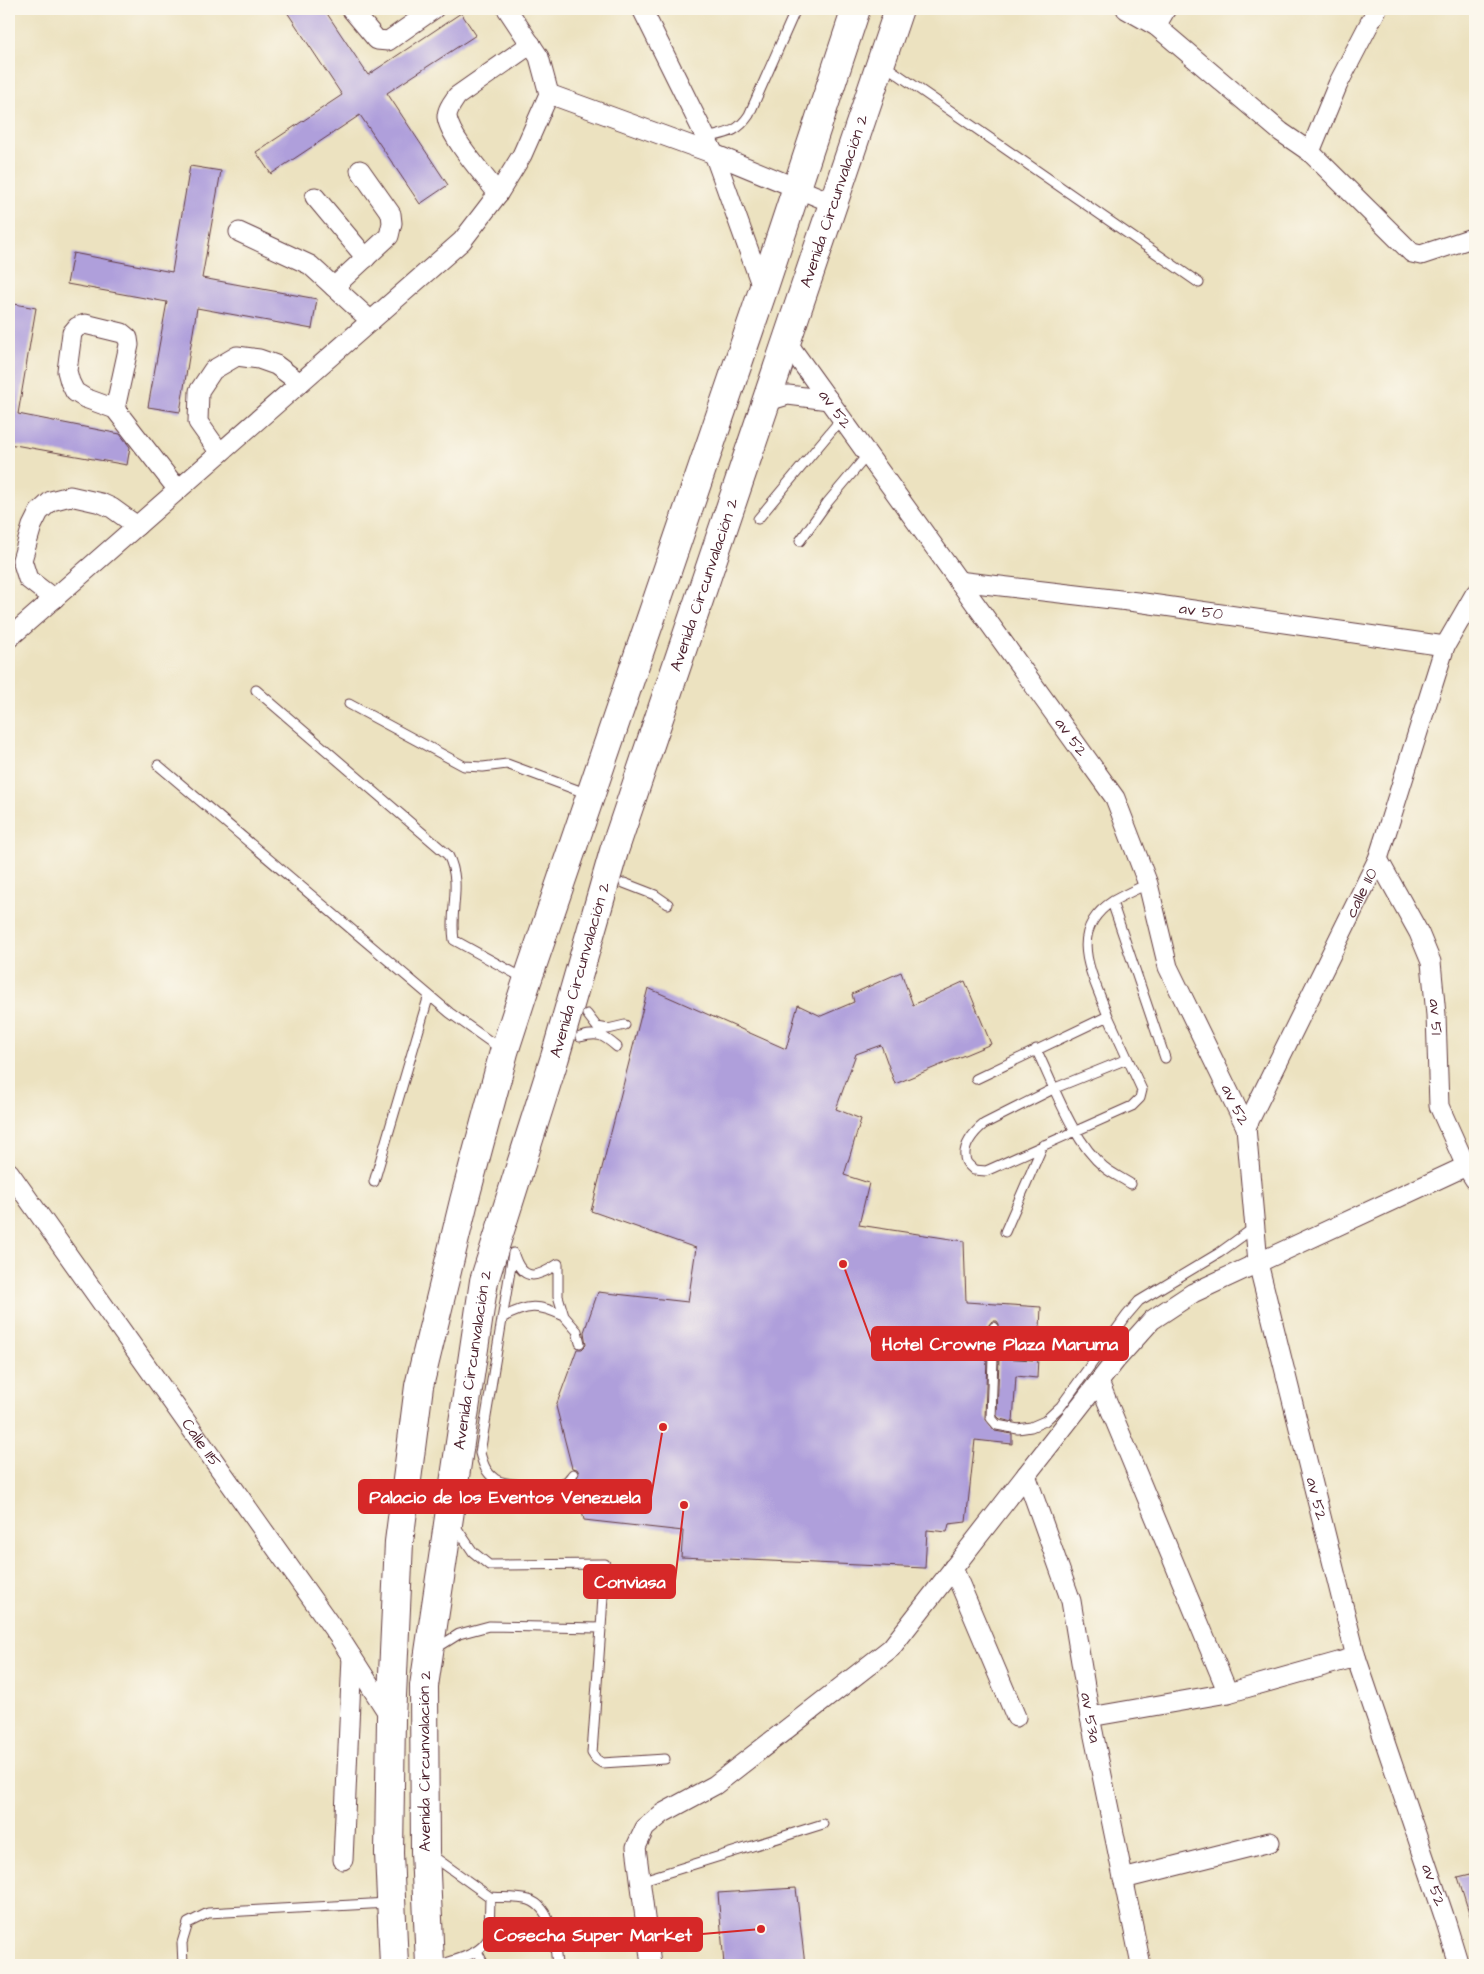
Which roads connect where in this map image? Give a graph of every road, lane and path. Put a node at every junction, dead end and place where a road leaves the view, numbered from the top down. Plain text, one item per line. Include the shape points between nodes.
1 (351, 9) edge
2 (507, 9) edge
3 (642, 9) edge
4 (796, 9) edge
5 (856, 9) edge
6 (899, 9) edge
7 (1126, 9) edge
8 (1166, 9) edge
9 (1377, 9) edge
10 (430, 10) edge
11 (1156, 26) junction
12 (531, 44) junction
13 (880, 63) junction
14 (549, 94) junction
15 (710, 146) junction
16 (1310, 152) junction
17 (360, 170) dead end
18 (797, 189) junction
19 (498, 194) junction
20 (315, 197) dead end
21 (833, 203) junction
22 (239, 232) dead end
23 (1475, 237) edge
24 (366, 258) junction
25 (1199, 283) dead end
26 (334, 287) junction
27 (763, 290) junction
28 (371, 321) junction
29 (786, 341) junction
30 (300, 383) junction
31 (829, 400) junction
32 (765, 402) junction
33 (115, 409) junction
34 (842, 418) junction
35 (220, 453) junction
36 (869, 453) junction
37 (178, 490) junction
38 (758, 518) dead end
39 (137, 526) junction
40 (800, 541) dead end
41 (958, 581) junction
42 (1475, 594) edge
43 (54, 599) junction
44 (9, 638) edge
45 (1445, 646) junction
46 (256, 690) dead end
47 (349, 704) dead end
48 (158, 765) dead end
49 (590, 794) junction
50 (1378, 860) junction
51 (624, 883) dead end
52 (1148, 884) junction
53 (1112, 902) junction
54 (668, 904) dead end
55 (527, 981) junction
56 (429, 995) junction
57 (587, 1014) dead end
58 (1108, 1016) junction
59 (624, 1025) dead end
60 (580, 1037) dead end
61 (617, 1047) dead end
62 (1036, 1049) junction
63 (504, 1052) junction
64 (1164, 1058) dead end
65 (1127, 1059) junction
66 (976, 1079) dead end
67 (1055, 1088) junction
68 (1246, 1127) junction
69 (1075, 1130) junction
70 (1043, 1145) junction
71 (1472, 1170) edge
72 (9, 1172) edge
73 (374, 1182) dead end
74 (1131, 1184) dead end
75 (1255, 1227) junction
76 (1005, 1232) dead end
77 (1258, 1263) junction
78 (564, 1316) junction
79 (502, 1318) junction
80 (994, 1327) dead end
81 (580, 1343) dead end
82 (993, 1352) junction
83 (1033, 1354) dead end
84 (1099, 1382) junction
85 (573, 1474) dead end
86 (1026, 1475) junction
87 (448, 1515) junction
88 (953, 1568) junction
89 (602, 1628) junction
90 (429, 1653) junction
91 (352, 1657) junction
92 (1356, 1657) junction
93 (1228, 1692) junction
94 (1016, 1717) dead end
95 (1090, 1717) junction
96 (391, 1718) junction
97 (665, 1759) dead end
98 (823, 1824) dead end
99 (1270, 1842) dead end
100 (425, 1852) junction
101 (344, 1860) dead end
102 (1123, 1879) junction
103 (640, 1881) junction
104 (490, 1897) junction
105 (391, 1903) junction
106 (477, 1951) junction
107 (183, 1965) edge
108 (394, 1965) edge
109 (430, 1965) edge
110 (440, 1965) edge
111 (484, 1965) edge
112 (557, 1965) edge
113 (651, 1965) edge
114 (1141, 1965) edge
115 (1459, 1965) edge

1 - 10 street via 377,40 388,41
2 - 12 street
3 - 15 street
4 - 15 lane via 749,115 741,127
5 - 18 highway, Avenida Circunvalación 2
6 - 13 highway, Avenida Circunvalación 2
7 - 11 street
8 - 11 street
9 - 16 street via 1338,84
11 - 16 street via 1281,132
12 - 14 street via 540,57
12 - 19 street via 457,96 447,116 455,136
13 - 21 highway, Avenida Circunvalación 2
13 - 25 lane
14 - 15 street
14 - 19 street via 522,155
15 - 18 street
15 - 27 street
16 - 23 street via 1412,253 1421,256
17 - 24 street via 391,214 392,223 389,236
18 - 21 street
18 - 27 highway, Avenida Circunvalación 2
19 - 28 street via 462,241
20 - 24 street
21 - 29 highway, Avenida Circunvalación 2
22 - 26 street via 310,265
24 - 26 street
26 - 28 street
27 - 49 highway, Avenida Circunvalación 2
28 - 30 street
29 - 31 street, av 52
29 - 32 highway, Avenida Circunvalación 2
30 - 35 street
30 - 35 street via 276,365 260,359 237,356 213,370 199,390 198,422
31 - 32 street via 788,395
31 - 34 street, av 52
32 - 87 highway, Avenida Circunvalación 2 via 614,851 484,1281
33 - 33 street via 128,338 122,333 84,324 72,333 67,371 70,382 75,392
33 - 37 street
34 - 36 street, av 52
34 - 38 lane
35 - 37 street
36 - 40 lane
36 - 41 street, av 52
37 - 39 street
39 - 43 street
39 - 43 street via 101,503 70,496 51,501 39,512 22,560 28,579
41 - 45 street, av 50 via 1137,602
41 - 52 street, av 52 via 1115,798
42 - 45 street, calle 110
43 - 44 street
45 - 50 street, calle 110
46 - 55 lane via 448,855 457,882 452,928 454,940
47 - 49 lane via 464,766 507,764
48 - 56 lane
49 - 55 highway, Avenida Circunvalación 2
50 - 68 street, calle 110
50 - 71 street, av 51 via 1432,962 1439,1106
51 - 54 lane via 655,894
52 - 53 lane
52 - 68 street, av 52 via 1168,966
53 - 58 lane via 1095,918 1085,942 1087,960
53 - 64 lane
55 - 63 highway, Avenida Circunvalación 2
56 - 63 lane
56 - 73 lane
57 - 59 lane via 597,1027 608,1029
58 - 62 lane
58 - 65 lane
60 - 61 lane via 594,1033
62 - 66 lane
62 - 67 lane
63 - 96 highway, Avenida Circunvalación 2 via 418,1386 399,1542
65 - 67 lane
65 - 69 lane via 1142,1090 1140,1098 1132,1106
67 - 69 lane
67 - 70 lane via 975,1131 965,1151 966,1161 974,1170 986,1171
68 - 75 street, av 52
69 - 70 lane
69 - 74 lane via 1086,1149 1104,1168
70 - 76 lane
71 - 77 street
72 - 91 street, Calle 115
75 - 77 street, av 52
75 - 82 lane via 1140,1301 1061,1406 1046,1421 1031,1428 1018,1429 997,1425 991,1418
77 - 84 street via 1193,1293 1152,1320
77 - 92 street, av 52
78 - 79 lane via 532,1306
78 - 79 lane via 558,1296 558,1264 542,1275 528,1274 518,1267 513,1253
78 - 81 lane via 577,1331
79 - 85 lane via 480,1453 484,1468 496,1480 511,1484 557,1485 566,1482
80 - 82 lane
82 - 83 lane
84 - 86 street
84 - 93 street
86 - 88 street
86 - 95 street, av 53a via 1071,1601
87 - 89 lane via 473,1552 489,1565 605,1564
87 - 90 highway, Avenida Circunvalación 2
88 - 94 street
88 - 103 street via 891,1648 716,1785 644,1828 636,1846
89 - 90 lane via 489,1626 459,1634
89 - 97 lane via 592,1753 602,1763
90 - 100 highway, Avenida Circunvalación 2 via 424,1686
91 - 96 street, Calle 115
91 - 101 street
92 - 93 street
92 - 115 street, av 52
93 - 95 street
95 - 102 street, av 53a
96 - 105 highway, Avenida Circunvalación 2
98 - 103 lane
99 - 102 street
100 - 104 lane
100 - 109 highway, Avenida Circunvalación 2
102 - 114 street, av 53a
103 - 113 street
104 - 106 lane via 489,1937
104 - 112 lane via 530,1900 542,1910 552,1927
105 - 107 lane via 208,1913 188,1923 182,1943
105 - 108 highway, Avenida Circunvalación 2
106 - 110 lane
106 - 111 lane

